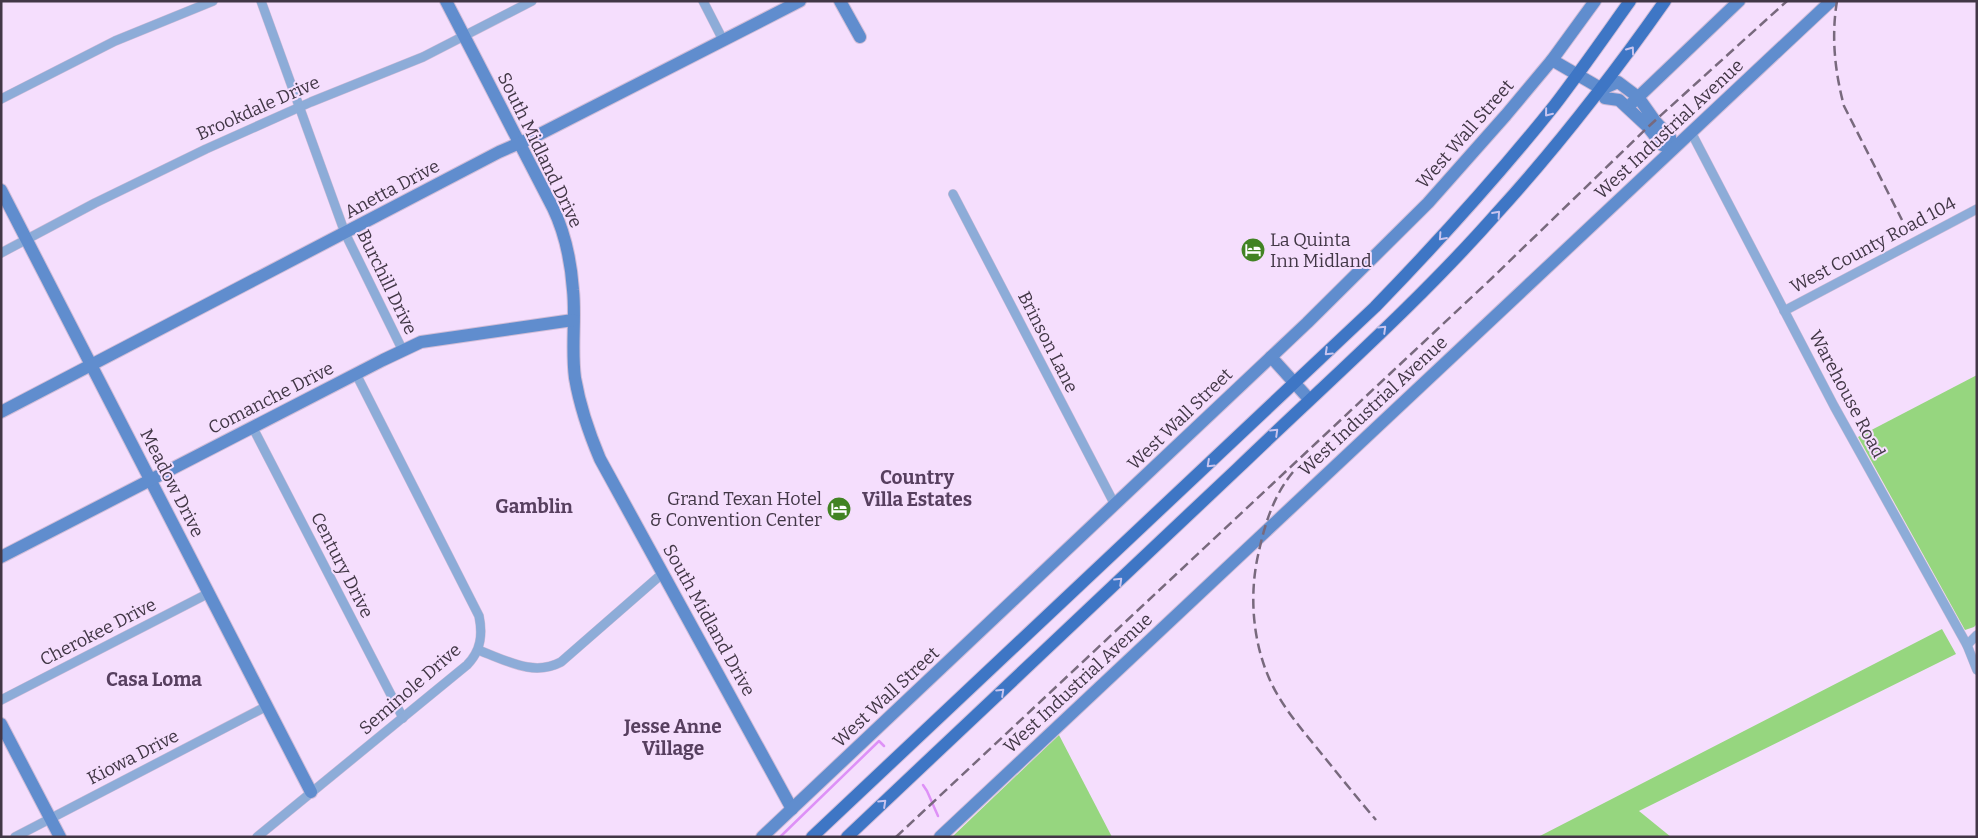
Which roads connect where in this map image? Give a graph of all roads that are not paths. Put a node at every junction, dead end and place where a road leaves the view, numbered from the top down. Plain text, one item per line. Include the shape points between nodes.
1 (212, 1) edge
2 (261, 1) edge
3 (446, 1) edge
4 (532, 1) edge
5 (703, 1) edge
6 (800, 1) edge
7 (840, 1) edge
8 (1595, 1) edge
9 (1630, 1) edge
10 (1665, 1) edge
11 (1738, 1) edge
12 (1831, 1) edge
13 (464, 36) junction
14 (860, 36) dead end
15 (723, 40) junction
16 (1552, 60) junction
17 (1578, 75) junction
18 (1602, 89) junction
19 (1638, 97) junction
20 (1, 98) edge
21 (299, 107) junction
22 (1627, 108) junction
23 (1691, 132) junction
24 (519, 143) junction
25 (1672, 149) junction
26 (1, 190) edge
27 (953, 194) dead end
28 (1977, 209) edge
29 (345, 233) junction
30 (27, 239) junction
31 (1, 253) edge
32 (1784, 310) junction
33 (573, 320) junction
34 (403, 351) junction
35 (1271, 357) junction
36 (91, 365) junction
37 (356, 374) junction
38 (1296, 384) junction
39 (1310, 399) junction
40 (1, 412) edge
41 (253, 428) junction
42 (151, 480) junction
43 (1115, 505) junction
44 (1, 557) edge
45 (663, 573) junction
46 (209, 593) junction
47 (1977, 635) edge
48 (1967, 645) junction
49 (478, 650) junction
50 (1977, 670) edge
51 (1, 700) edge
52 (267, 706) junction
53 (403, 718) junction
54 (1, 724) edge
55 (311, 792) junction
56 (792, 809) junction
57 (50, 818) junction
58 (15, 837) edge
59 (60, 837) edge
60 (257, 837) edge
61 (762, 837) edge
62 (812, 837) edge
63 (847, 837) edge
64 (940, 837) edge

1 - 20 street via 116,42
2 - 21 street, Burchill Drive
3 - 13 street, South Midland Drive
4 - 13 street, Brookdale Drive
5 - 15 street
6 - 15 street, Anetta Drive
7 - 14 street
8 - 16 street, West Wall Street
9 - 17 main road
18 -> 10 main road
11 - 19 street
12 - 23 street, West Industrial Avenue
13 - 21 street, Brookdale Drive via 423,57
13 - 24 street, South Midland Drive
15 - 24 street, Anetta Drive
16 - 17 street
16 - 35 street, West Wall Street via 1428,203
17 - 18 street
17 -> 38 main road via 1440,240
18 - 19 street via 1618,82
18 - 22 street via 1605,98 1618,100
39 -> 18 main road via 1478,234
19 - 22 street
19 - 25 street via 1670,137
21 - 29 street, Burchill Drive
21 - 30 street, Brookdale Drive via 150,175
22 - 25 street via 1662,145
23 - 25 street, West Industrial Avenue
23 - 32 street, Warehouse Road
24 - 29 street, Anetta Drive
24 - 33 street, South Midland Drive via 556,215 565,240 572,274
25 - 64 street, West Industrial Avenue
26 - 30 street, Meadow Drive
27 - 43 street, Brinson Lane
28 - 32 street, West County Road 104
29 - 34 street, Burchill Drive
29 - 36 street, Anetta Drive
30 - 31 street, Brookdale Drive
30 - 36 street, Meadow Drive
32 - 48 street, Warehouse Road
33 - 34 street, Comanche Drive via 421,342
33 - 45 street, South Midland Drive via 575,378 589,431 600,459
34 - 37 street, Comanche Drive
35 - 38 street
35 - 43 street, West Wall Street
36 - 40 street, Anetta Drive
36 - 42 street, Meadow Drive
37 - 41 street, Comanche Drive
37 - 49 street via 479,616 482,634
38 - 39 street
38 -> 62 main road
63 -> 39 main road
41 - 42 street, Comanche Drive
41 - 53 street, Century Drive
42 - 44 street, Comanche Drive
42 - 46 street, Meadow Drive
43 - 56 street, West Wall Street
45 - 49 street, Seminole Drive via 551,668 532,669
45 - 56 street, South Midland Drive
46 - 51 street, Cherokee Drive
46 - 52 street, Meadow Drive
47 - 48 street
48 - 50 street, Warehouse Road
49 - 53 street, Seminole Drive via 467,665
52 - 55 street, Meadow Drive
52 - 57 street, Kiowa Drive
53 - 55 street, Seminole Drive
54 - 57 street
55 - 60 street, Seminole Drive
56 - 61 street, West Wall Street
57 - 58 street, Kiowa Drive
57 - 59 street

